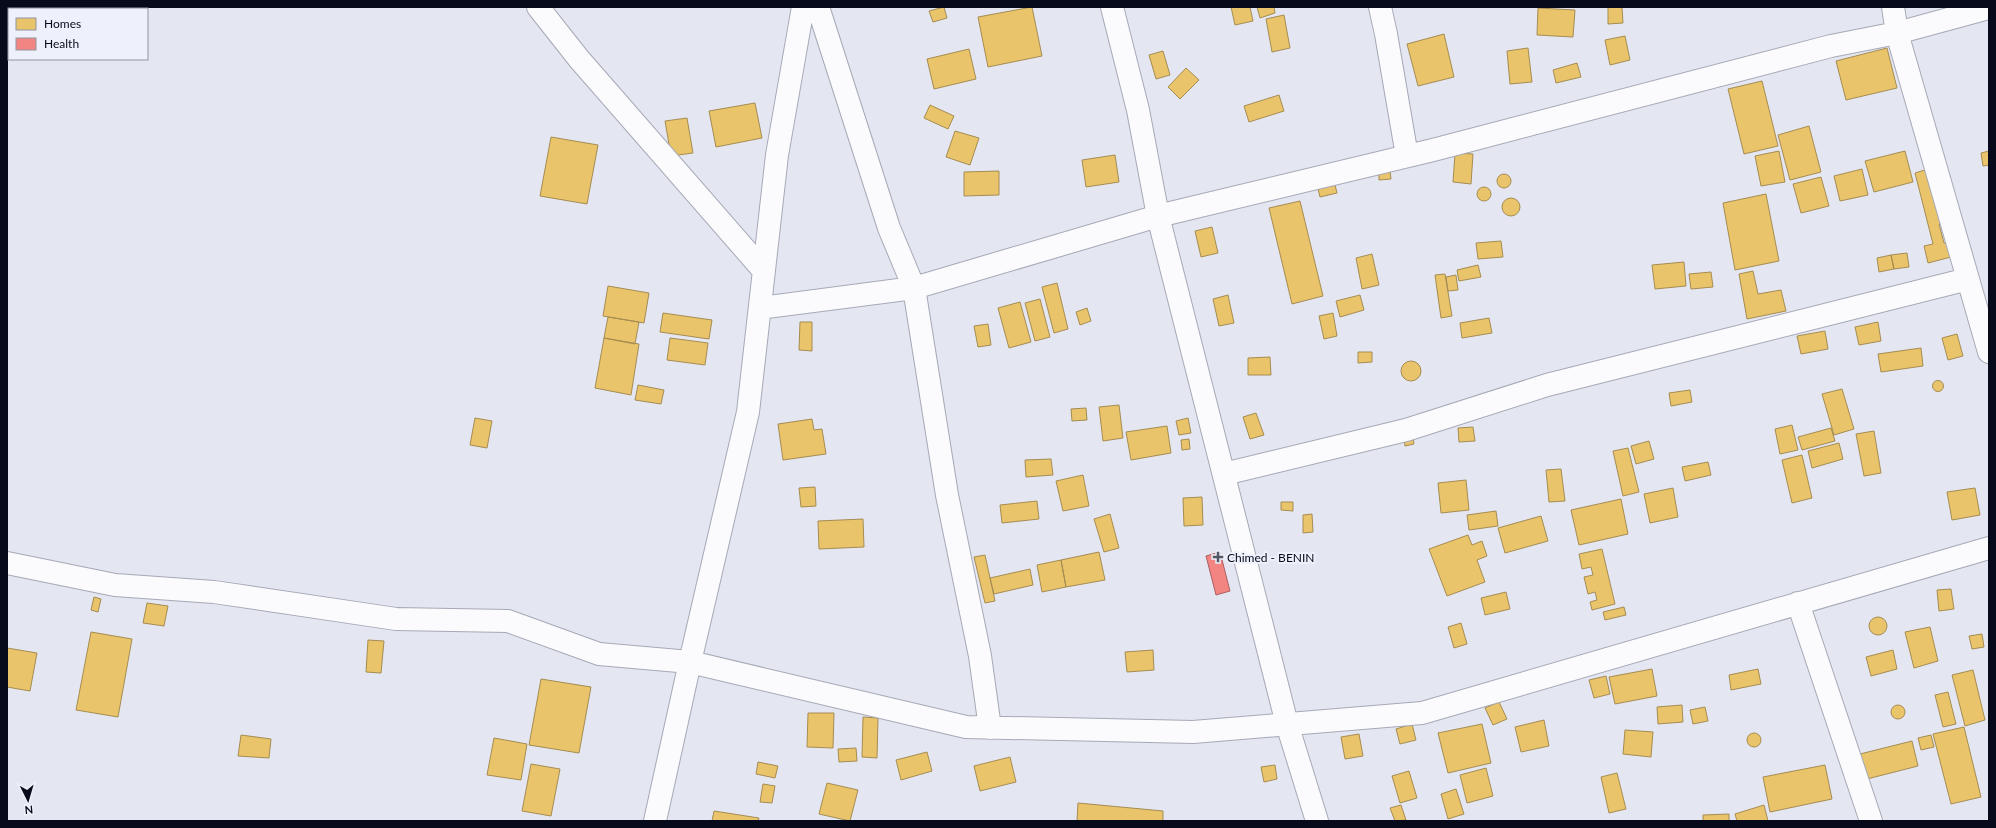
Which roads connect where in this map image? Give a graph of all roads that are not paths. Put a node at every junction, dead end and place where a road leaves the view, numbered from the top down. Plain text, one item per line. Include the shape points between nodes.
1 (538, 7) edge
2 (803, 7) edge
3 (818, 7) edge
4 (1112, 7) edge
5 (1380, 7) edge
6 (1893, 7) edge
7 (1989, 8) edge
8 (1897, 33) junction
9 (1407, 156) junction
10 (1158, 216) junction
11 (764, 271) junction
12 (1968, 279) junction
13 (914, 288) junction
14 (760, 308) junction
15 (1989, 352) edge
16 (1224, 474) junction
17 (1989, 548) edge
18 (7, 563) edge
19 (1798, 603) junction
20 (690, 662) junction
21 (1288, 724) junction
22 (990, 728) junction
23 (655, 821) edge
24 (1317, 821) edge
25 (1871, 821) edge

1 - 11 street via 578,59
2 - 11 street via 777,155
3 - 13 street via 889,228
4 - 10 street via 1138,110
5 - 9 street
6 - 8 street
7 - 8 street
8 - 9 street via 1831,46
8 - 12 street
9 - 10 street
10 - 13 street
10 - 16 street
11 - 14 street
12 - 15 street
12 - 16 street via 1547,385 1406,430
13 - 14 street
13 - 22 street via 947,495 980,656
14 - 20 street via 748,412
16 - 21 street
17 - 19 street
18 - 20 street via 115,585 214,592 396,619 508,621 599,654
19 - 21 street via 1422,713
19 - 25 street
20 - 22 street via 966,727
20 - 23 street
21 - 22 street via 1193,732
21 - 24 street

